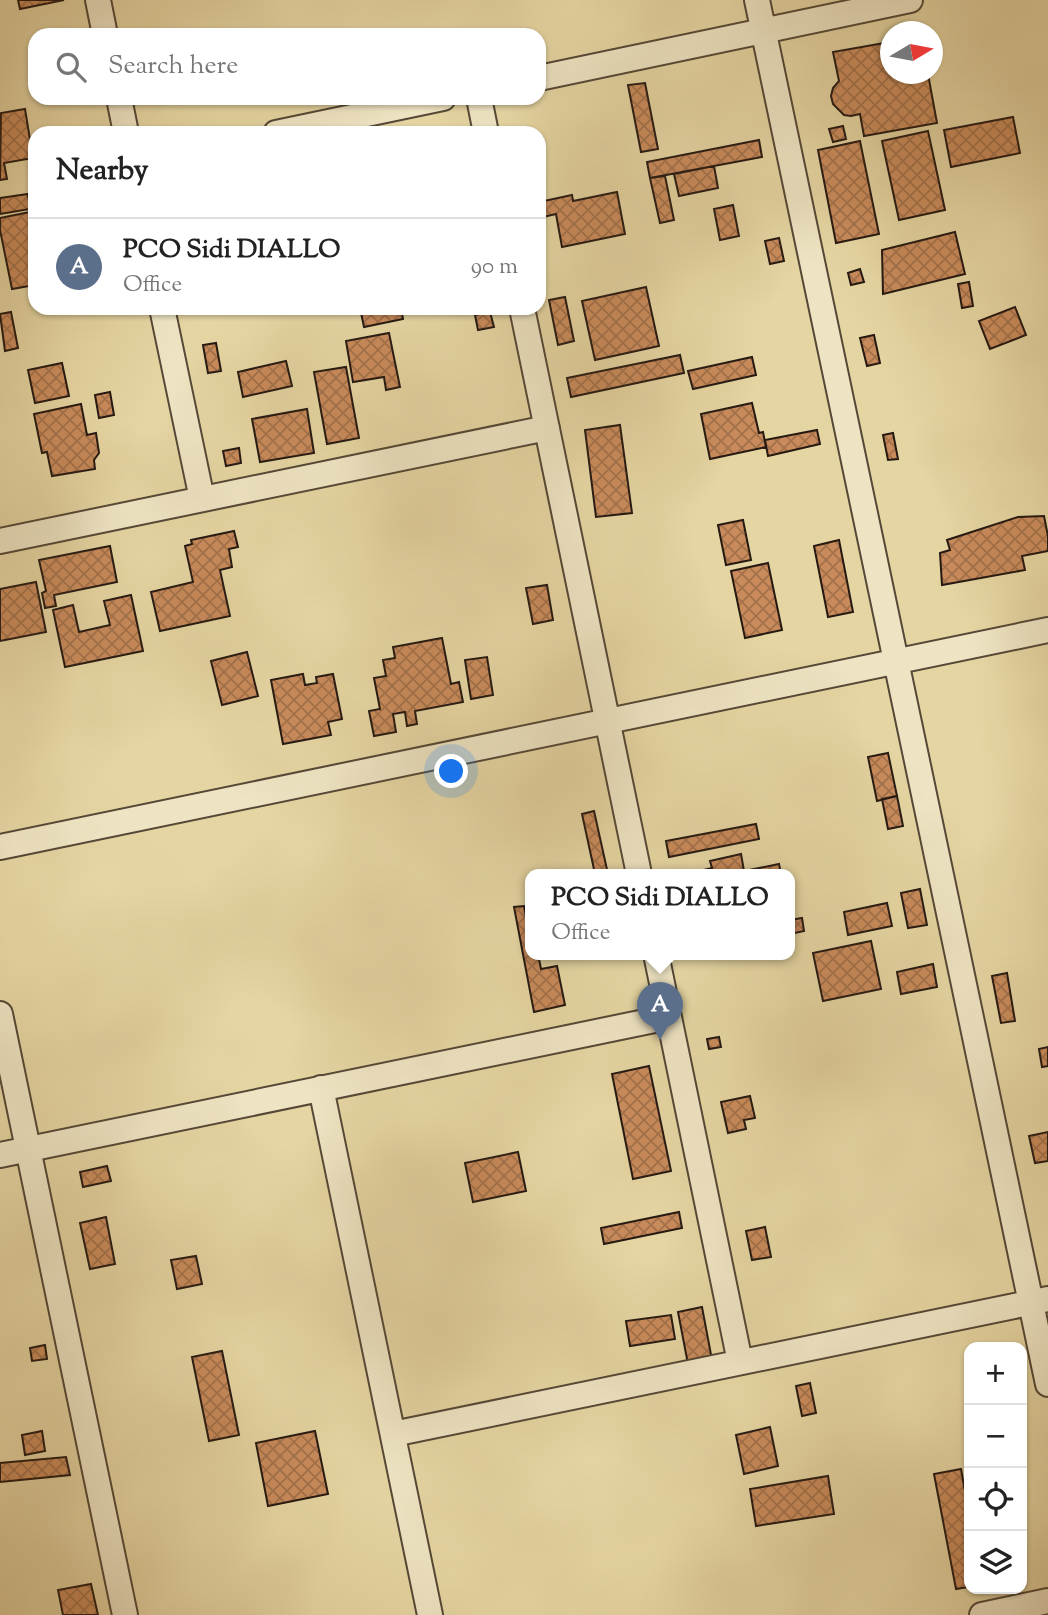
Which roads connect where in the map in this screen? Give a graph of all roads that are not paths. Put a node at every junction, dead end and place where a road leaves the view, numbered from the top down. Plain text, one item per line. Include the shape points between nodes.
1 (98, 0) edge
2 (757, 0) edge
3 (910, 0) edge
4 (104, 28) edge
5 (764, 31) junction
6 (546, 77) edge
7 (120, 105) edge
8 (410, 105) edge
9 (480, 105) edge
10 (125, 126) edge
11 (309, 126) edge
12 (484, 126) edge
13 (163, 315) edge
14 (523, 315) edge
15 (547, 428) junction
16 (202, 499) junction
17 (0, 541) edge
18 (1048, 630) edge
19 (896, 662) junction
20 (608, 722) junction
21 (0, 847) edge
22 (638, 869) edge
23 (657, 960) edge
24 (0, 1014) edge
25 (668, 1017) junction
26 (321, 1088) junction
27 (28, 1149) junction
28 (0, 1155) edge
29 (1040, 1300) edge
30 (740, 1362) junction
31 (1048, 1384) edge
32 (393, 1434) junction
33 (1048, 1601) edge
34 (125, 1615) edge
35 (430, 1615) edge
36 (982, 1615) edge

1 - 4 street
2 - 5 street
3 - 5 street
5 - 6 street
5 - 19 street
7 - 10 street
8 - 11 street
9 - 12 street
13 - 16 street
14 - 15 street
15 - 16 street
15 - 20 street
16 - 17 street
18 - 19 street
19 - 20 street
19 - 29 street
20 - 21 street
20 - 22 street
23 - 25 street
24 - 27 street
25 - 26 street
25 - 30 street
26 - 27 street
26 - 32 street
27 - 28 street
27 - 34 street
29 - 30 street
29 - 31 street
30 - 32 street
32 - 35 street
33 - 36 street

